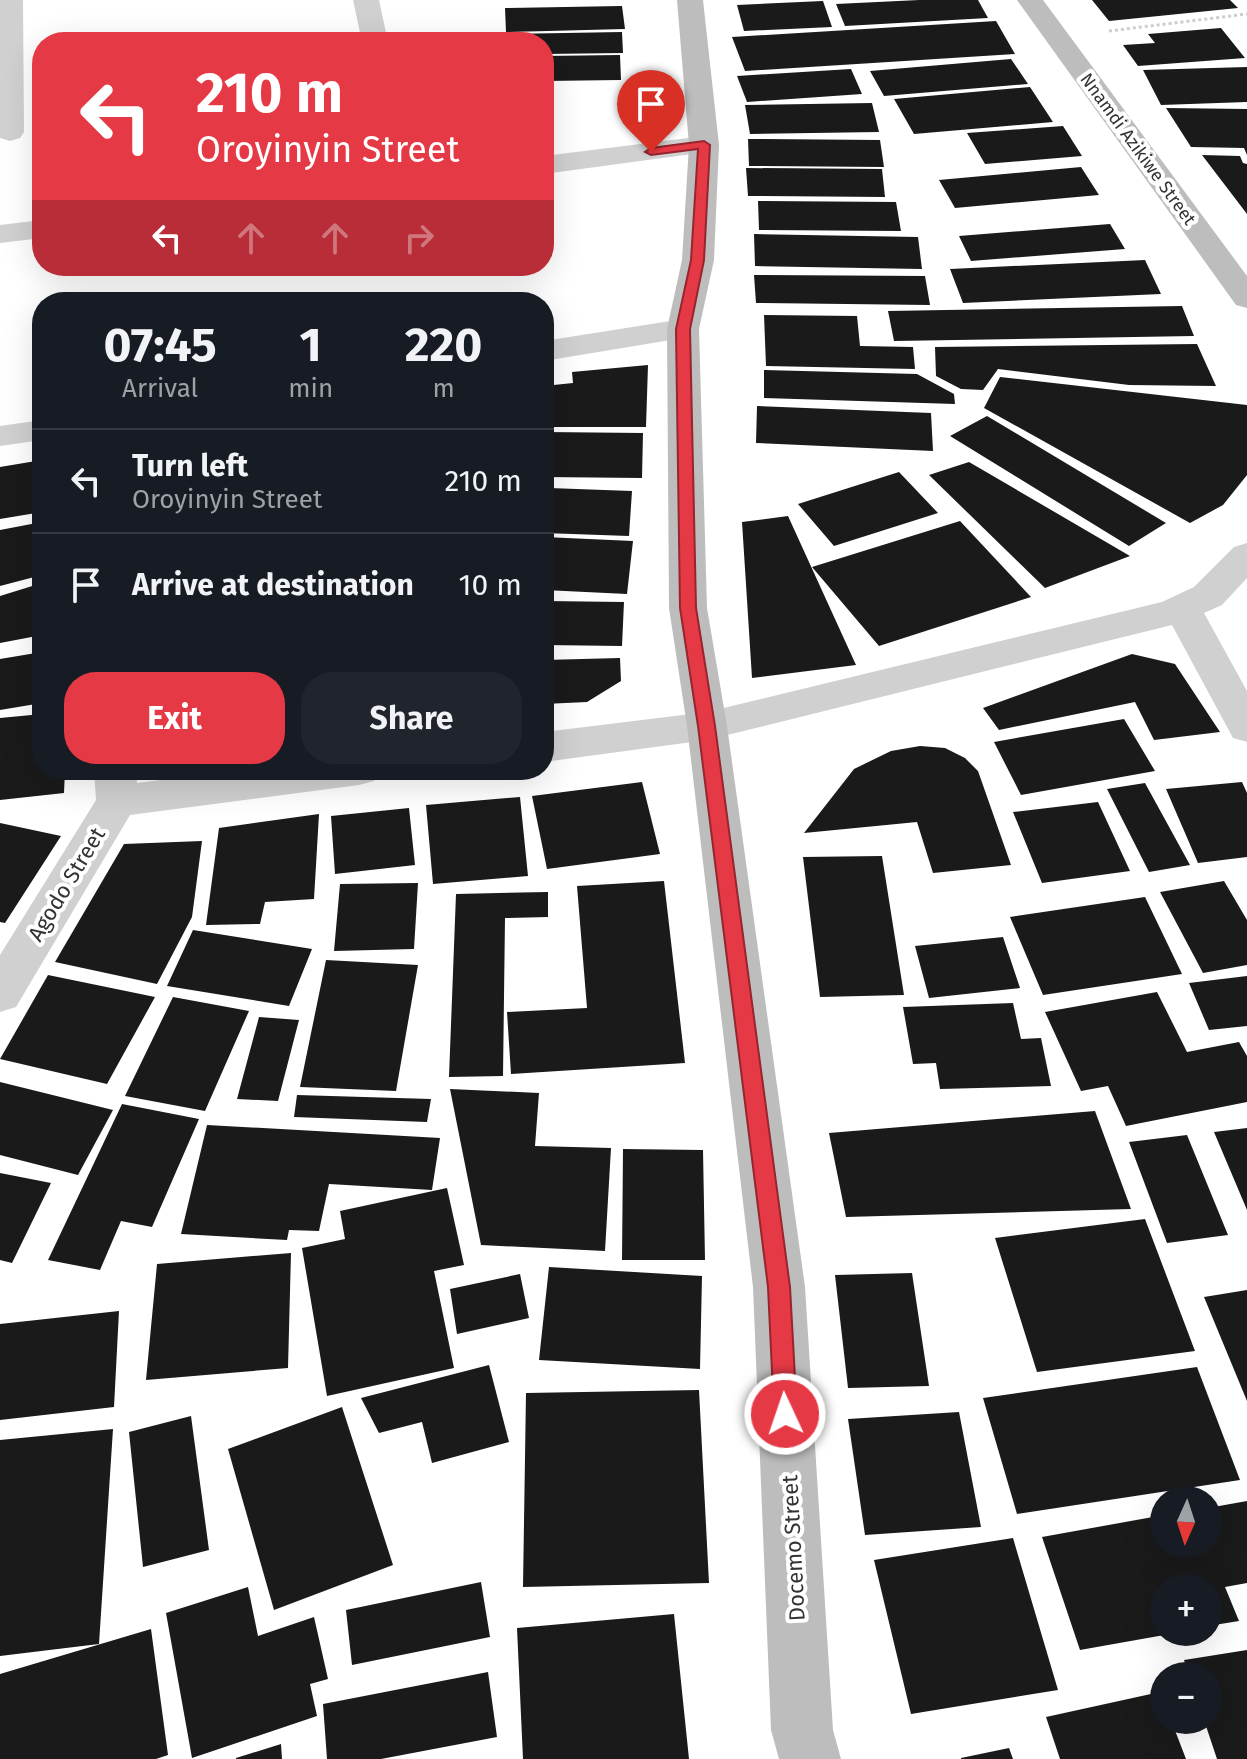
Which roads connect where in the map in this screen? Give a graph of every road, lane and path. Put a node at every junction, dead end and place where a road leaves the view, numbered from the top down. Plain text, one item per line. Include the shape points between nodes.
1 (10, 0) edge
2 (366, 0) edge
3 (690, 0) edge
4 (1030, 0) edge
5 (1247, 14) edge
6 (373, 32) edge
7 (1057, 37) junction
8 (10, 132) dead end
9 (704, 145) junction
10 (554, 164) edge
11 (32, 230) edge
12 (0, 234) edge
13 (1247, 298) edge
14 (683, 329) junction
15 (554, 349) edge
16 (32, 431) edge
17 (0, 436) edge
18 (1247, 555) edge
19 (1247, 592) edge
20 (1195, 602) junction
21 (707, 726) junction
22 (1247, 728) edge
23 (554, 746) edge
24 (197, 780) edge
25 (116, 785) edge
26 (0, 994) edge
27 (810, 1759) edge

1 - 8 street
2 - 6 street
3 - 9 street, Docemo Street
4 - 7 street, Nnamdi Azikiwe Street
5 - 7 path
7 - 13 street, Nnamdi Azikiwe Street
9 - 10 street
9 - 14 street, Docemo Street via 698,260
11 - 12 street
14 - 15 street
14 - 21 street, Docemo Street via 688,608
16 - 17 street
18 - 20 street
19 - 20 street
20 - 21 street
20 - 22 street
21 - 23 street
21 - 27 street, Docemo Street via 779,1287 802,1730
24 - 25 street
25 - 26 street, Agodo Street

